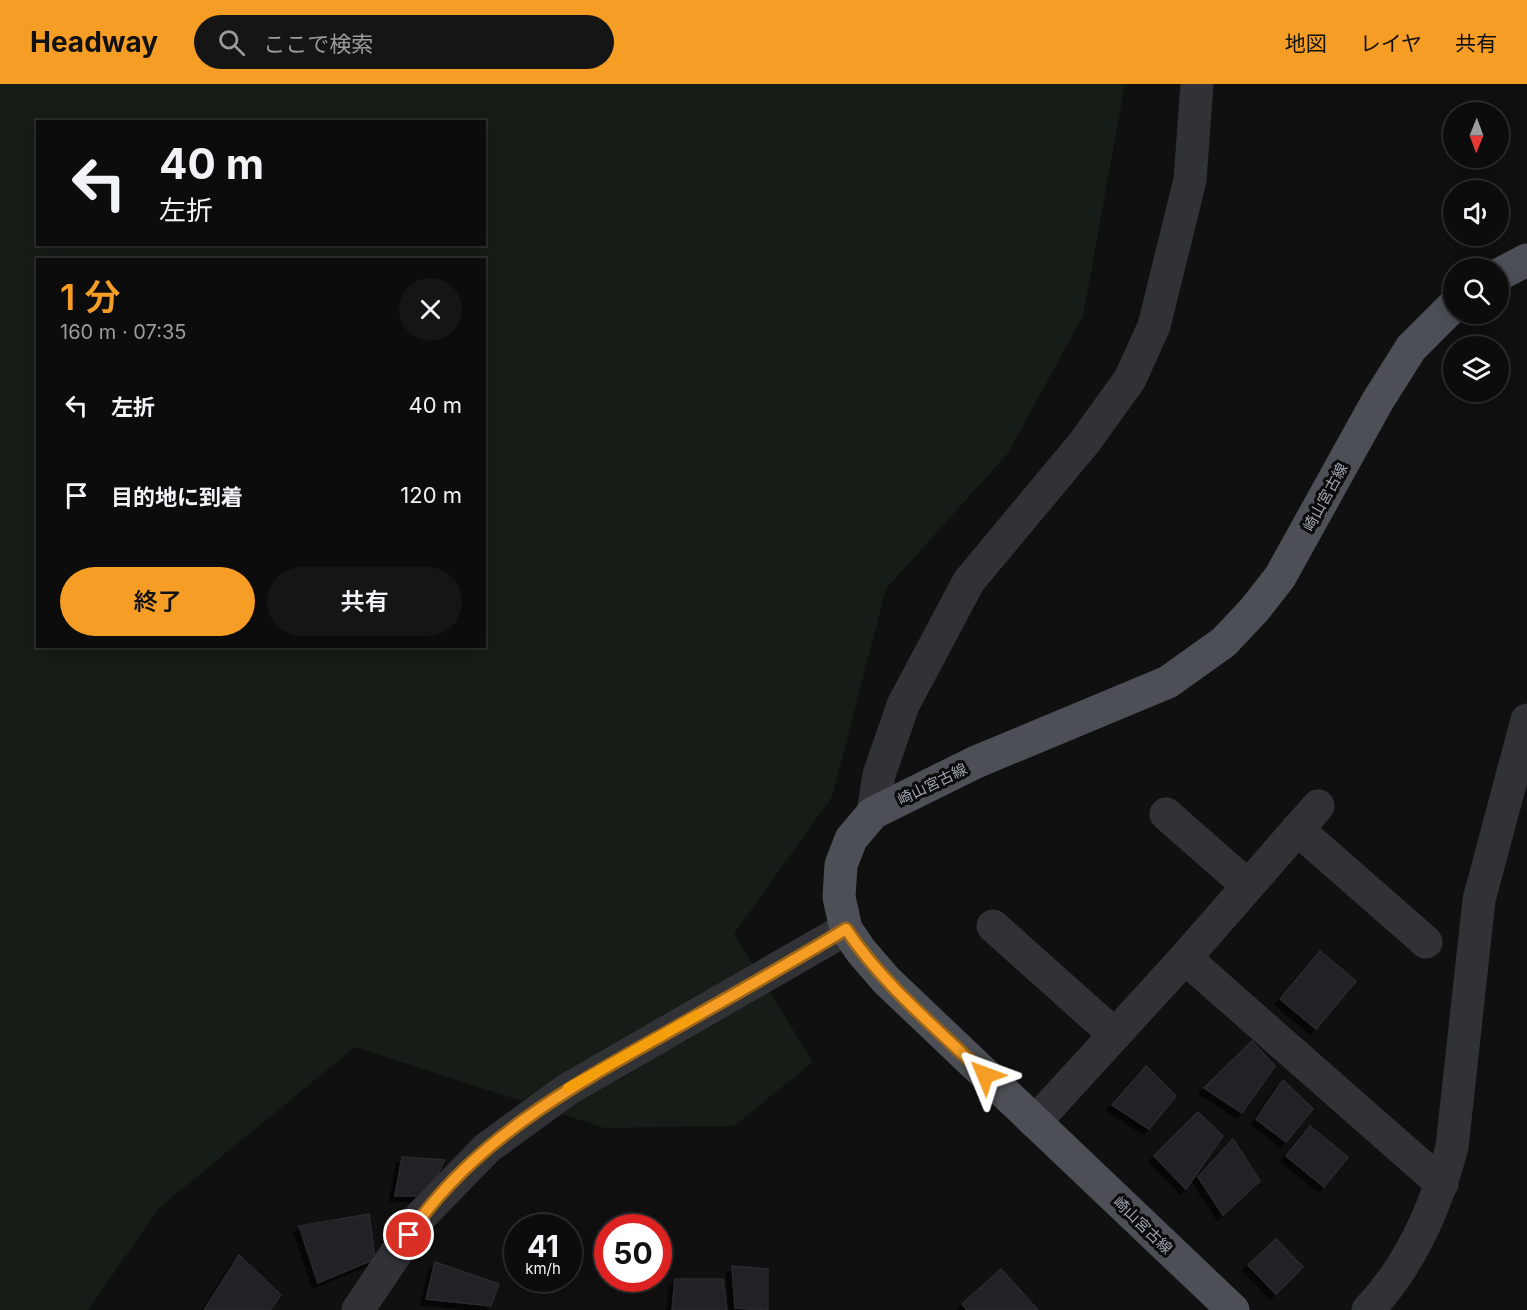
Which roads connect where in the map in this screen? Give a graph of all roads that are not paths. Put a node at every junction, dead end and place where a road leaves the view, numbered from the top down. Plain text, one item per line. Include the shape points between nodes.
1 (1197, 84) edge
2 (1527, 260) edge
3 (1509, 269) edge
4 (1443, 316) edge
5 (1525, 738) edge
6 (873, 813) junction
7 (1166, 814) dead end
8 (1248, 886) junction
9 (993, 926) dead end
10 (846, 929) junction
11 (1426, 942) dead end
12 (1185, 958) junction
13 (1115, 1035) junction
14 (1035, 1122) junction
15 (1442, 1184) junction
16 (358, 1310) edge
17 (1233, 1310) edge
18 (1368, 1310) edge

1 - 6 street via 1190,180 1154,326 1135,369 1084,443 969,581 903,705 879,775
2 - 3 main road
4 - 6 main road, 崎山宮古線 via 1411,348 1377,402 1280,577 1224,642 1168,681 976,762
5 - 15 street via 1479,900 1452,1147
6 - 10 main road, 崎山宮古線 via 851,839 841,865 839,897
7 - 8 street
8 - 11 street via 1307,817
8 - 12 street
9 - 13 street
10 - 14 main road, 崎山宮古線 via 886,980
10 - 16 street via 568,1089 487,1149 421,1216
12 - 13 street
12 - 15 street
13 - 14 street
14 - 17 main road, 崎山宮古線
15 - 18 street via 1419,1239 1389,1288

